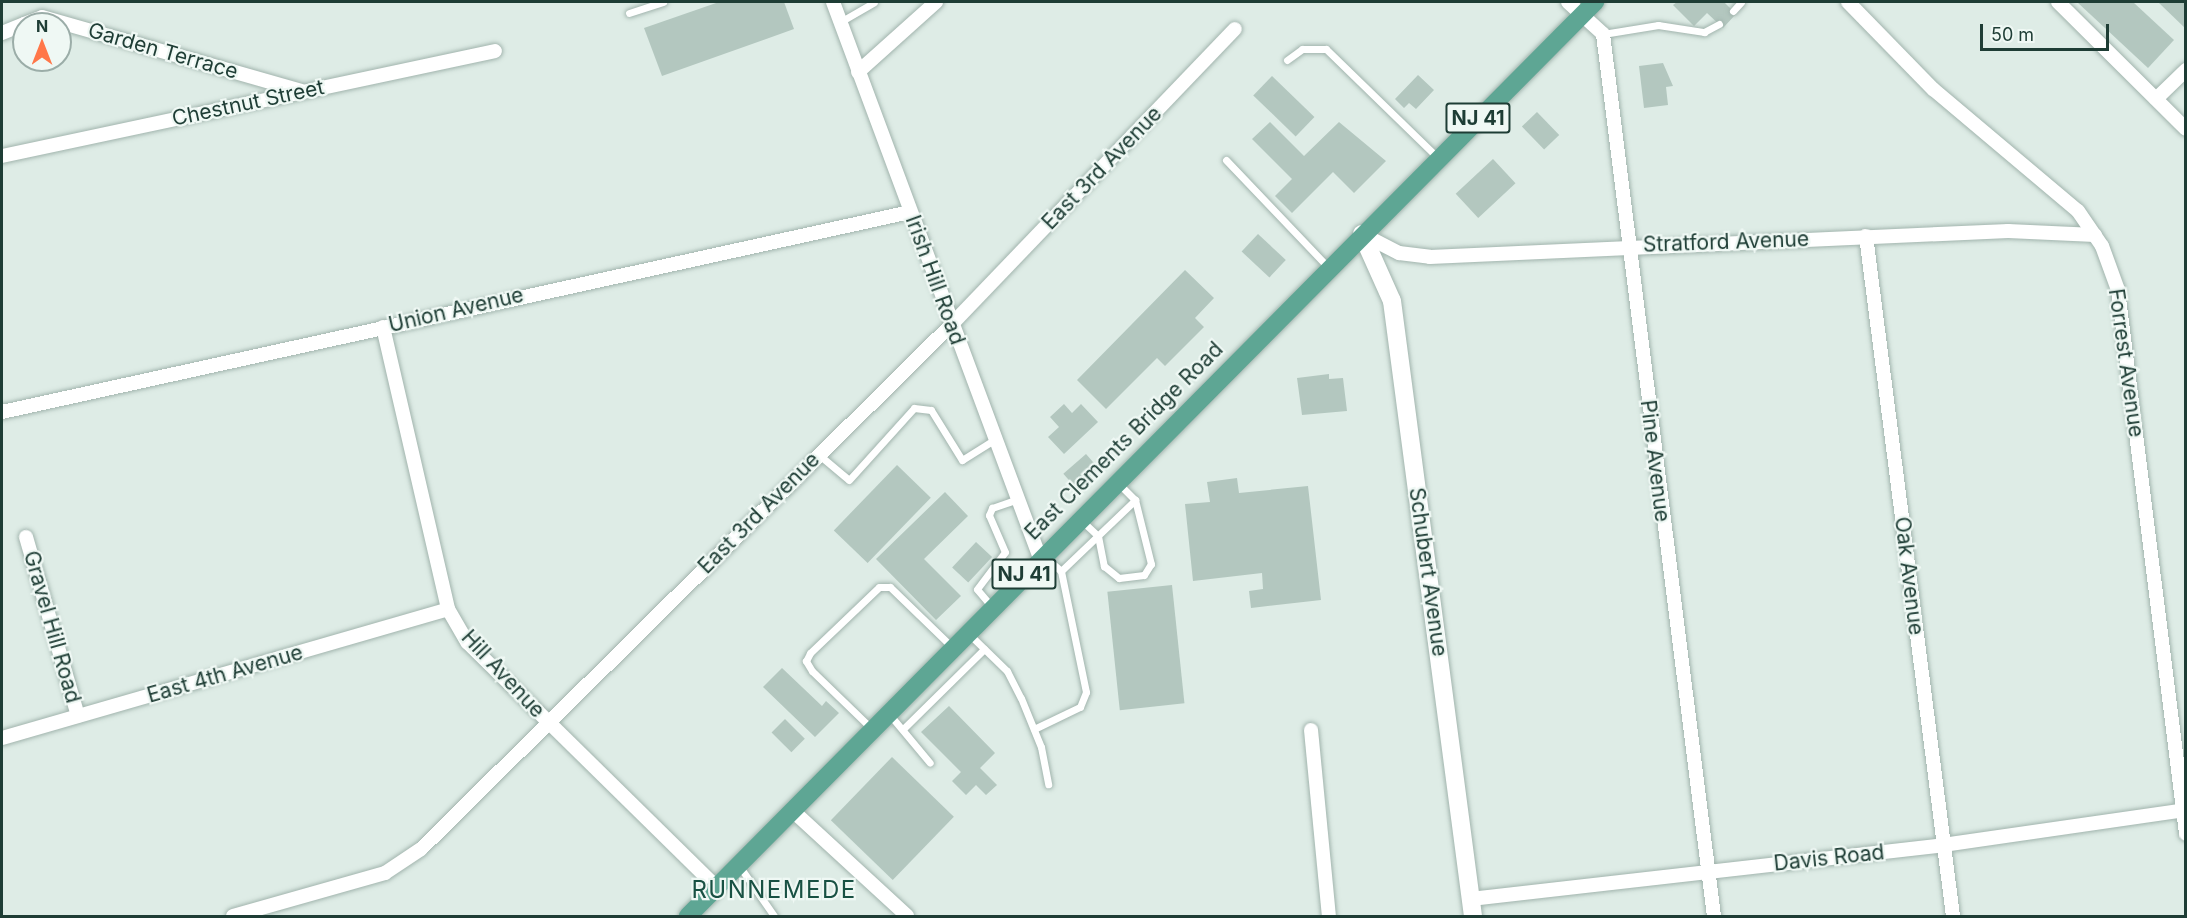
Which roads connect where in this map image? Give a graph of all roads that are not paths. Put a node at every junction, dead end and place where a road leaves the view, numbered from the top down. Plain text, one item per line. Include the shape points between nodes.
1 (663, 2) edge
2 (833, 2) edge
3 (874, 2) edge
4 (936, 2) edge
5 (1568, 2) edge
6 (1742, 2) edge
7 (1848, 2) edge
8 (2058, 2) edge
9 (1590, 7) edge
10 (1733, 10) dead end
11 (629, 13) dead end
12 (840, 22) junction
13 (1719, 24) dead end
14 (72, 25) edge
15 (1235, 28) dead end
16 (1603, 34) junction
17 (495, 51) dead end
18 (1287, 60) dead end
19 (2186, 70) edge
20 (858, 72) junction
21 (303, 91) junction
22 (2156, 99) junction
23 (2186, 129) edge
24 (2, 156) edge
25 (1438, 158) junction
26 (1226, 160) dead end
27 (910, 212) junction
28 (1362, 234) junction
29 (2094, 235) junction
30 (1866, 236) junction
31 (1628, 245) junction
32 (1329, 268) junction
33 (951, 325) junction
34 (384, 327) junction
35 (2, 412) edge
36 (994, 439) junction
37 (818, 454) junction
38 (1116, 481) junction
39 (1018, 499) junction
40 (1135, 500) junction
41 (1079, 518) junction
42 (1098, 536) junction
43 (26, 537) dead end
44 (1042, 556) junction
45 (1061, 571) junction
46 (992, 607) junction
47 (448, 609) junction
48 (967, 632) junction
49 (952, 648) junction
50 (984, 649) junction
51 (888, 713) junction
52 (78, 716) junction
53 (549, 723) junction
54 (872, 729) junction
55 (903, 729) junction
56 (1034, 729) junction
57 (1311, 730) dead end
58 (2, 738) edge
59 (930, 763) dead end
60 (1048, 784) dead end
61 (2184, 810) edge
62 (793, 811) junction
63 (2186, 834) edge
64 (1943, 845) junction
65 (739, 865) junction
66 (1708, 871) junction
67 (717, 888) junction
68 (1472, 908) edge
69 (233, 916) edge
70 (688, 916) edge
71 (774, 916) edge
72 (906, 916) edge
73 (1329, 916) edge
74 (1714, 916) edge
75 (1953, 916) edge

1 - 11 lane
2 - 12 street, Irish Hill Road
3 - 12 lane
4 - 20 street
5 - 9 street
6 - 10 lane
7 - 29 street, Forrest Avenue via 1933,89 2078,211
8 - 22 street
9 - 16 street
9 - 25 main road, East Clements Bridge Road / NJ 41
12 - 20 street, Irish Hill Road
13 - 16 lane via 1704,32 1658,25
14 - 21 street, Garden Terrace
15 - 33 street, East 3rd Avenue
16 - 31 street, Pine Avenue
17 - 21 street, Chestnut Street
18 - 25 lane via 1302,49 1326,49
19 - 22 street
20 - 27 street, Irish Hill Road
21 - 24 street, Chestnut Street
22 - 23 street
25 - 28 main road, East Clements Bridge Road / NJ 41
26 - 32 lane
27 - 33 street, Irish Hill Road
27 - 34 street, Union Avenue
28 - 31 street, Stratford Avenue via 1399,253 1430,257
28 - 32 main road, East Clements Bridge Road / NJ 41
28 - 68 street, Schubert Avenue via 1392,301
29 - 30 street, Stratford Avenue via 2008,231
29 - 61 street, Forrest Avenue via 2118,290
30 - 31 street, Stratford Avenue
30 - 64 street, Oak Avenue
31 - 66 street, Pine Avenue
32 - 38 main road, East Clements Bridge Road / NJ 41
33 - 36 street, Irish Hill Road
33 - 37 street, East 3rd Avenue
34 - 35 street, Union Avenue
34 - 47 street, Hill Avenue
36 - 37 lane via 962,460 931,410 914,408 849,480
36 - 39 street, Irish Hill Road
37 - 53 street, East 3rd Avenue
38 - 40 lane
38 - 41 main road, East Clements Bridge Road / NJ 41
39 - 44 street, Irish Hill Road
39 - 46 lane via 992,508 990,515 1005,552 977,589
40 - 42 lane
40 - 42 lane via 1151,564 1144,575 1119,578 1104,566
41 - 42 lane
41 - 44 main road, East Clements Bridge Road / NJ 41
42 - 45 lane
43 - 52 street, Gravel Hill Road
44 - 45 lane
44 - 46 main road, East Clements Bridge Road / NJ 41
45 - 56 lane via 1086,692 1080,707
46 - 48 main road, East Clements Bridge Road / NJ 41
47 - 52 street, East 4th Avenue
47 - 53 street, Hill Avenue via 468,643
48 - 49 main road, East Clements Bridge Road / NJ 41
48 - 50 lane
49 - 51 main road, East Clements Bridge Road / NJ 41
49 - 54 lane via 890,587 879,587 810,653 806,661 812,671
50 - 55 lane
50 - 56 lane via 1007,671
51 - 54 main road, East Clements Bridge Road / NJ 41
51 - 55 lane
52 - 58 street, East 4th Avenue
53 - 67 street, Hill Avenue
53 - 69 street, East 3rd Avenue via 403,863 369,879
54 - 62 main road, East Clements Bridge Road / NJ 41
55 - 59 lane
56 - 60 lane
57 - 73 street
61 - 63 street, Forrest Avenue
61 - 64 street, Davis Road
62 - 65 main road, East Clements Bridge Road / NJ 41
62 - 72 street
64 - 66 street, Davis Road
64 - 75 street, Oak Avenue
65 - 67 main road, East Clements Bridge Road / NJ 41
65 - 71 lane
66 - 68 street, Davis Road
66 - 74 street, Pine Avenue
67 - 70 main road, East Clements Bridge Road / NJ 41

